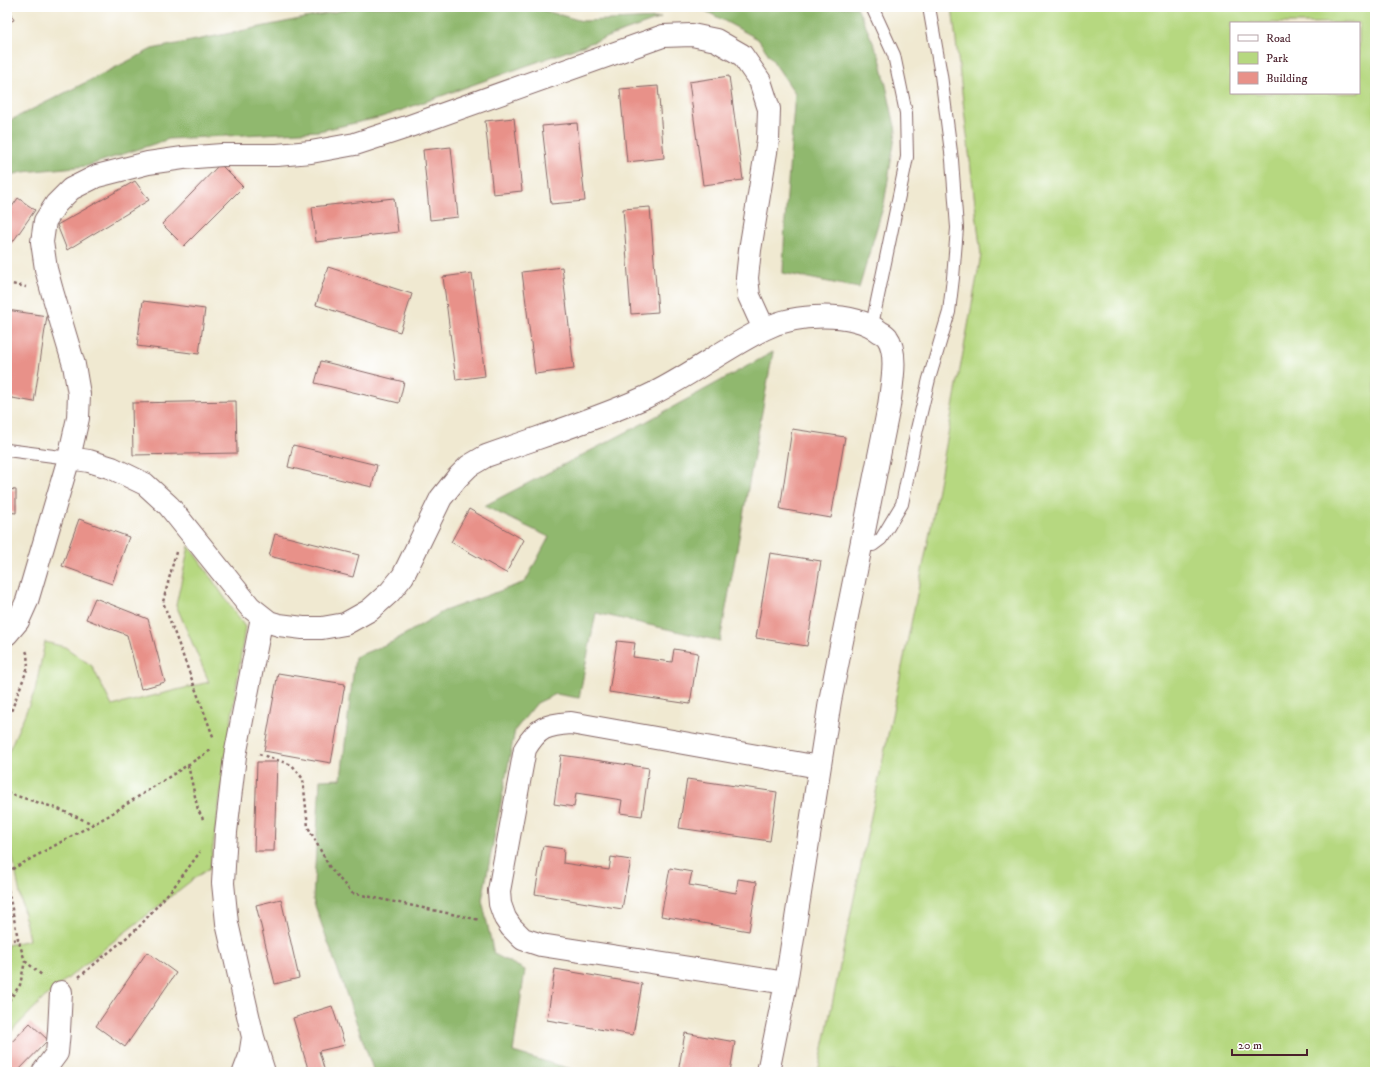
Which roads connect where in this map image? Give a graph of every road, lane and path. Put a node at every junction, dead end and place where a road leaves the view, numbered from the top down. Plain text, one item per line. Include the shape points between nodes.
1 (872, 7) edge
2 (929, 7) edge
3 (872, 325) junction
4 (764, 329) junction
5 (7, 450) edge
6 (68, 458) junction
7 (183, 524) junction
8 (861, 545) junction
9 (262, 617) junction
10 (10, 631) edge
11 (7, 722) edge
12 (231, 742) junction
13 (188, 765) junction
14 (819, 767) junction
15 (7, 793) edge
16 (94, 824) junction
17 (218, 842) junction
18 (7, 872) edge
19 (7, 884) edge
20 (511, 927) junction
21 (18, 939) junction
22 (7, 941) edge
23 (786, 982) junction
24 (61, 992) joint
25 (7, 1003) edge
26 (253, 1036) junction
27 (43, 1072) edge
28 (244, 1072) edge
29 (264, 1072) edge
30 (768, 1072) edge

1 - 3 lane via 894,55 906,113 907,158
2 - 8 lane via 952,160 957,228 953,285 949,312 917,429 902,504 881,539 873,545
3 - 4 street via 830,317 782,322
3 - 8 street via 887,337 892,348 894,372
4 - 6 street via 749,296 747,278 768,140 769,109 760,81 742,55 716,40 692,35 663,36 355,144 311,152 222,155 148,163 98,176 71,188 45,221 42,242 46,269 74,365 79,394 78,418
4 - 9 street via 664,388 627,406 486,456 469,466 441,498 403,576 370,610 345,624 322,628 279,625
5 - 6 lane
6 - 7 street via 112,468 145,484
6 - 10 street via 27,601 18,621
7 - 9 street via 250,607
7 - 12 path via 163,602
8 - 14 street
9 - 12 street
10 - 11 path via 27,653 28,667
12 - 13 path
12 - 17 street
12 - 20 path via 292,765 304,779 308,827 330,868 352,893
13 - 16 path
13 - 17 path via 198,810
14 - 20 street via 571,723 542,728 531,738 525,749 499,891 500,904
14 - 23 street
15 - 16 path via 56,808
16 - 18 path
17 - 24 path via 177,883 138,928
17 - 26 street via 226,923
19 - 21 path
20 - 23 street via 523,939 541,945
21 - 22 path
21 - 25 path via 25,961 20,985
23 - 30 street
24 - 27 street via 57,1053
26 - 28 street
26 - 29 street

